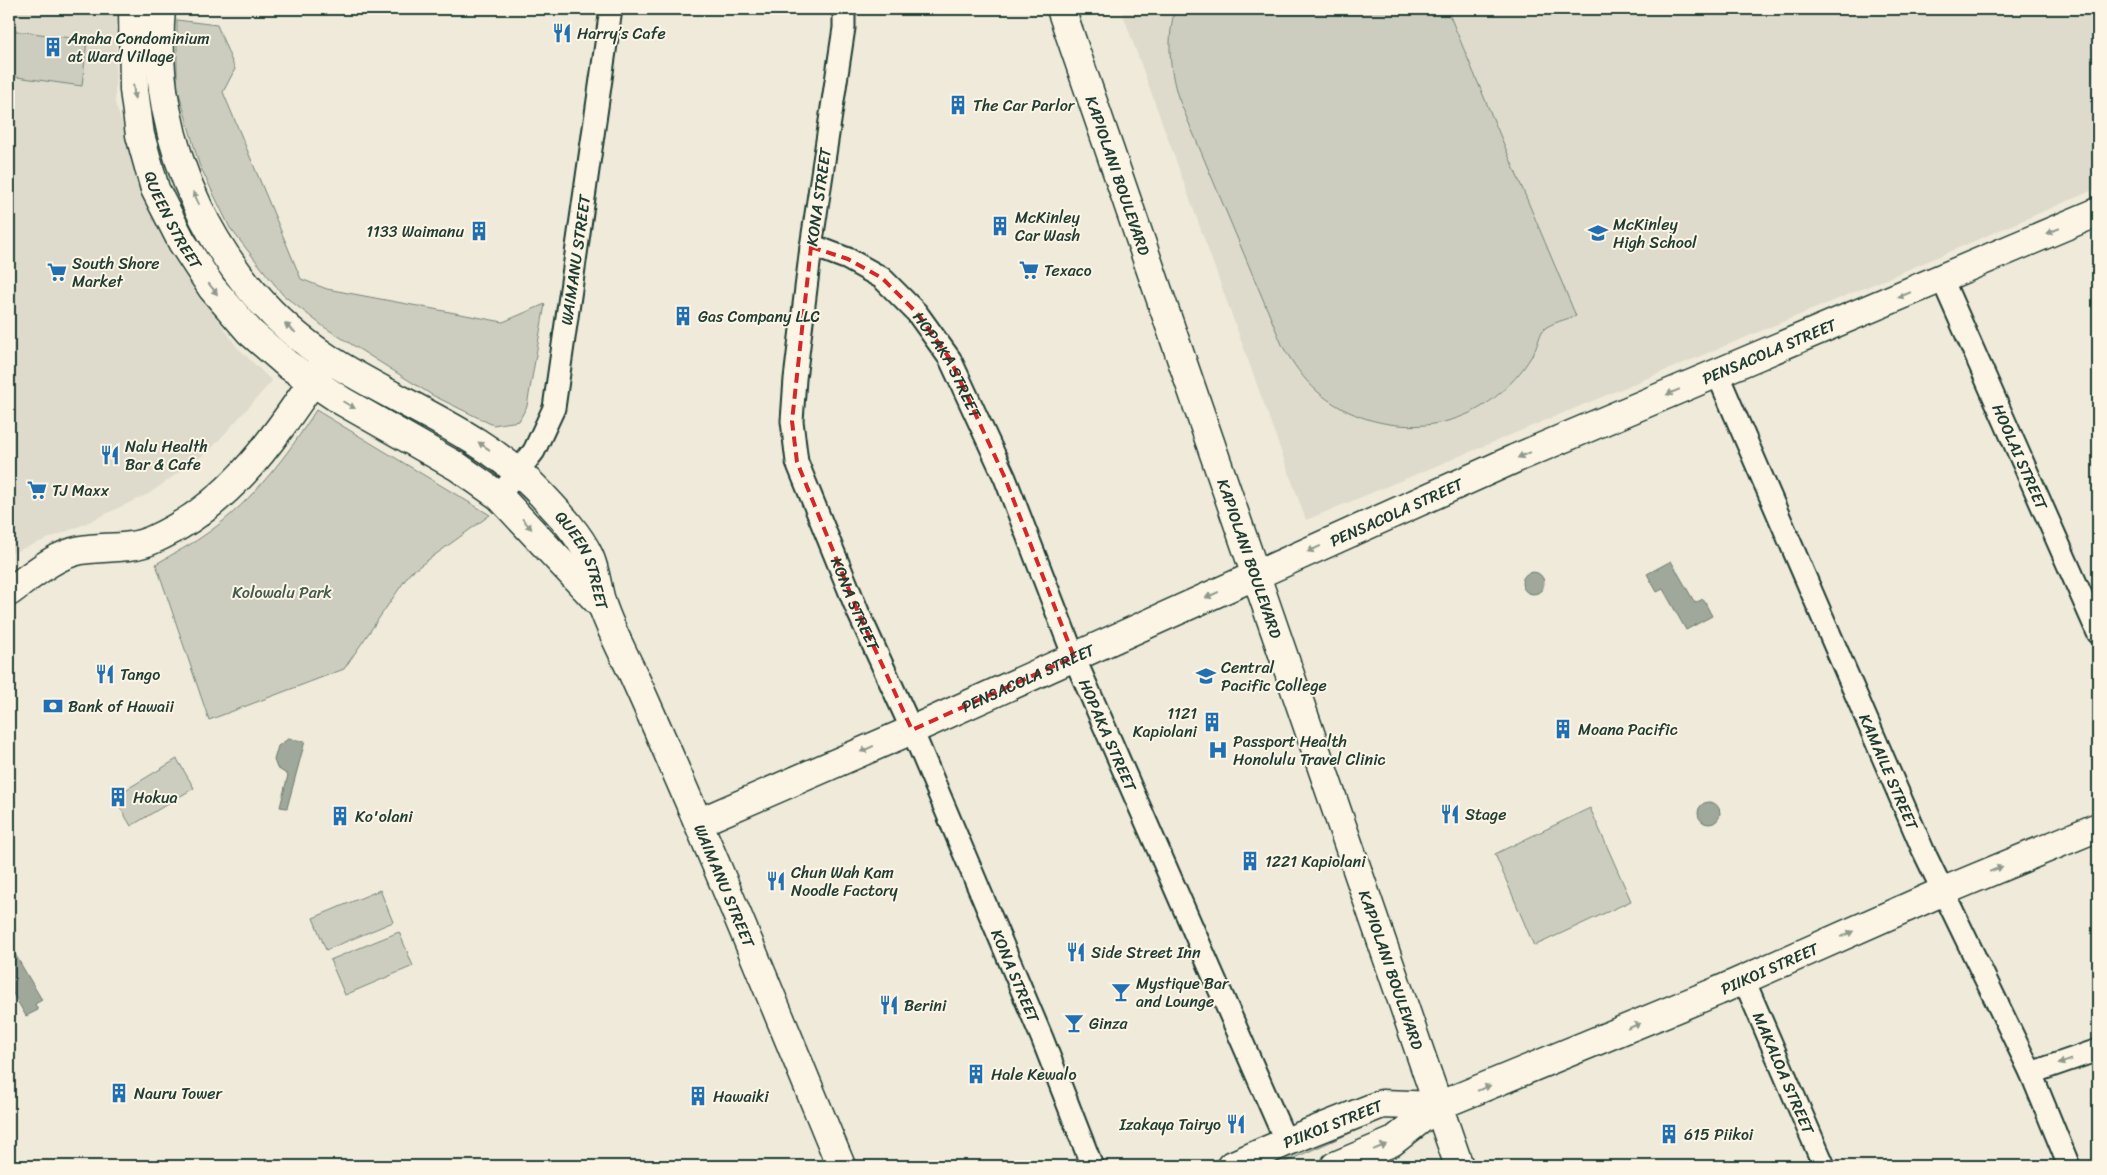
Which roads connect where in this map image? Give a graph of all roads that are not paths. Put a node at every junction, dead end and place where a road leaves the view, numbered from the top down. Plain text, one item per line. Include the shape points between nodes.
1 (133, 9) edge
2 (161, 9) edge
3 (611, 9) edge
4 (844, 9) edge
5 (1061, 9) edge
6 (2098, 212) edge
7 (810, 247) junction
8 (1942, 279) junction
9 (328, 359) junction
10 (1717, 373) junction
11 (312, 382) junction
12 (519, 473) junction
13 (499, 496) junction
14 (1256, 575) junction
15 (9, 591) edge
16 (603, 608) junction
17 (2098, 633) edge
18 (1074, 657) junction
19 (912, 730) junction
20 (700, 822) junction
21 (2098, 827) edge
22 (1944, 891) junction
23 (1744, 980) junction
24 (2098, 1050) edge
25 (2031, 1073) junction
26 (1438, 1106) junction
27 (1286, 1142) junction
28 (840, 1166) edge
29 (1092, 1166) edge
30 (1231, 1166) edge
31 (1335, 1166) edge
32 (1459, 1166) edge
33 (1824, 1166) edge
34 (2069, 1166) edge

1 -> 11 street, QUEEN STREET via 134,90 140,135 155,189 182,242 212,288 250,332
9 -> 2 street, QUEEN STREET via 270,310 238,273 211,231 188,183 169,126 160,77 158,34
3 - 12 street, WAIMANU STREET via 554,408 534,451
4 - 7 street, KONA STREET via 844,28
5 - 14 street, KAPIOLANI BOULEVARD
6 -> 8 street, PENSACOLA STREET
7 - 18 street, HOPAKA STREET via 848,259 888,282 917,313 950,359 1005,478
7 - 19 street, KONA STREET via 792,421 798,462 858,612
8 -> 10 street, PENSACOLA STREET
8 - 17 street, HOOLAI STREET
9 - 11 street
12 -> 9 street, QUEEN STREET via 482,444
10 -> 14 street, PENSACOLA STREET via 1514,459
10 - 22 street, KAMAILE STREET via 1923,850
11 -> 13 street, QUEEN STREET via 458,467
11 - 15 street via 263,453 195,516 137,545 78,550
12 - 13 street, WAIMANU STREET
12 - 16 street, QUEEN STREET via 567,524 589,556
13 -> 16 street, QUEEN STREET
14 -> 18 street, PENSACOLA STREET
14 - 26 street, KAPIOLANI BOULEVARD
16 - 20 street, WAIMANU STREET
18 - 19 street, PENSACOLA STREET
18 - 27 street, HOPAKA STREET
19 -> 20 street, PENSACOLA STREET
19 - 29 street, KONA STREET
20 - 28 street, WAIMANU STREET
22 -> 21 street, PIIKOI STREET
23 -> 22 street, PIIKOI STREET
22 - 25 street, KAMAILE STREET
26 -> 23 street, PIIKOI STREET
23 - 33 street, MAKALOA STREET
24 -> 25 street
25 - 34 street, KAMAILE STREET
26 - 27 street, PIIKOI STREET via 1382,1104
31 -> 26 street, PIIKOI STREET via 1392,1142
26 - 32 street, KAPIOLANI BOULEVARD
27 - 30 street, PIIKOI STREET

